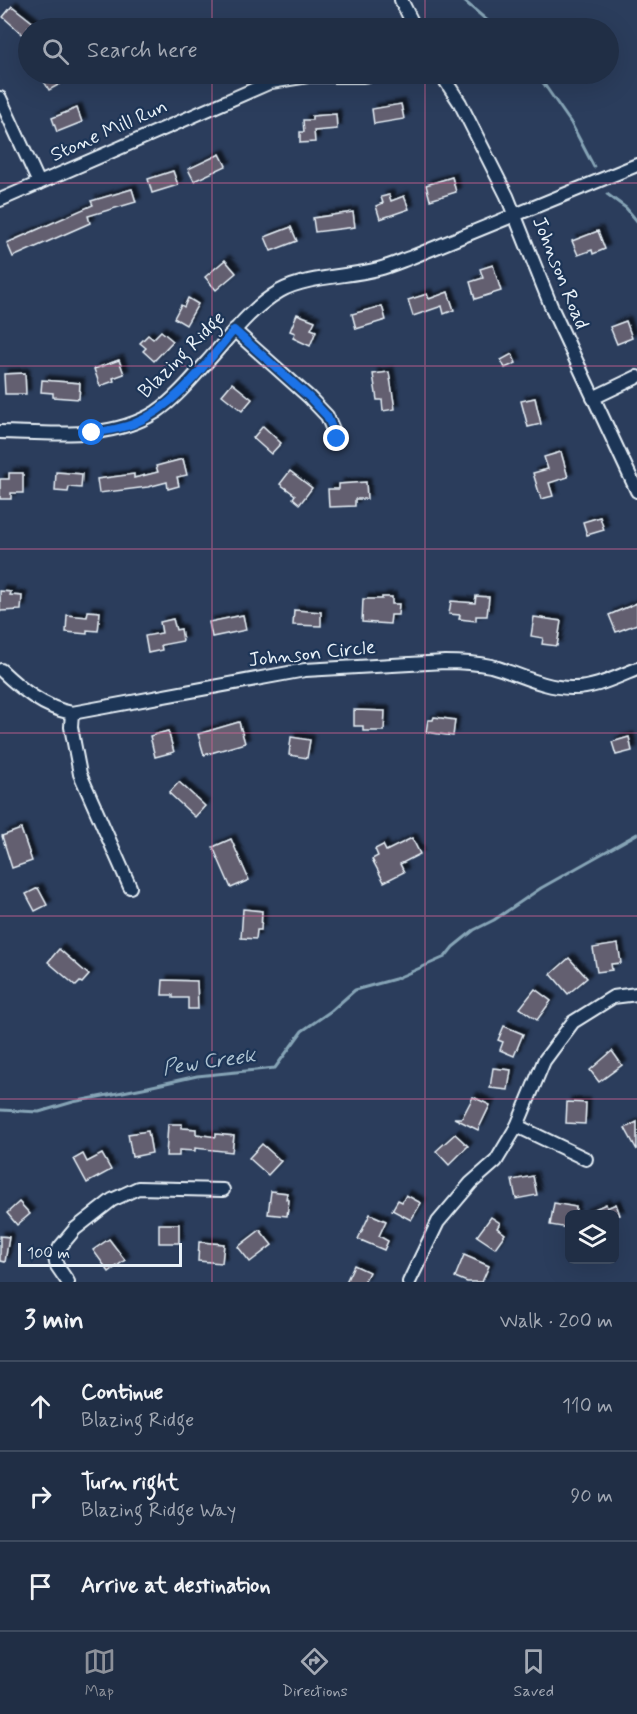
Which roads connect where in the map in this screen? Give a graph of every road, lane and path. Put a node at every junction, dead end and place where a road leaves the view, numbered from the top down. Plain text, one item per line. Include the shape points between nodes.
1 (401, 0) edge
2 (411, 18) edge
3 (266, 84) edge
4 (447, 84) edge
5 (0, 98) edge
6 (637, 165) edge
7 (39, 183) junction
8 (0, 200) edge
9 (516, 216) junction
10 (234, 330) junction
11 (637, 377) edge
12 (593, 398) junction
13 (0, 432) edge
14 (337, 439) dead end
15 (637, 491) edge
16 (637, 669) edge
17 (1, 670) edge
18 (72, 713) junction
19 (130, 887) dead end
20 (637, 994) edge
21 (517, 1126) junction
22 (586, 1159) dead end
23 (223, 1190) dead end
24 (68, 1282) edge
25 (409, 1282) edge

1 - 2 street
3 - 7 street, Stone Mill Run
4 - 9 street, Johnson Road via 487,154
5 - 7 street
6 - 9 street, Blazing Ridge
7 - 8 street, Stone Mill Run
9 - 10 street, Blazing Ridge via 378,269 282,290
9 - 12 street, Johnson Road
10 - 13 street, Blazing Ridge via 177,393 157,411 133,424 92,433
10 - 14 street via 327,416
11 - 12 street
12 - 15 street, Johnson Road
16 - 18 street, Johnson Circle via 604,682 571,688 466,662 305,670
17 - 18 street via 21,689 59,711
18 - 19 street via 80,774
20 - 21 street via 613,997 573,1022 544,1061
21 - 22 street
21 - 25 street via 496,1161 438,1222
23 - 24 street via 138,1188 112,1200 60,1247 55,1258

